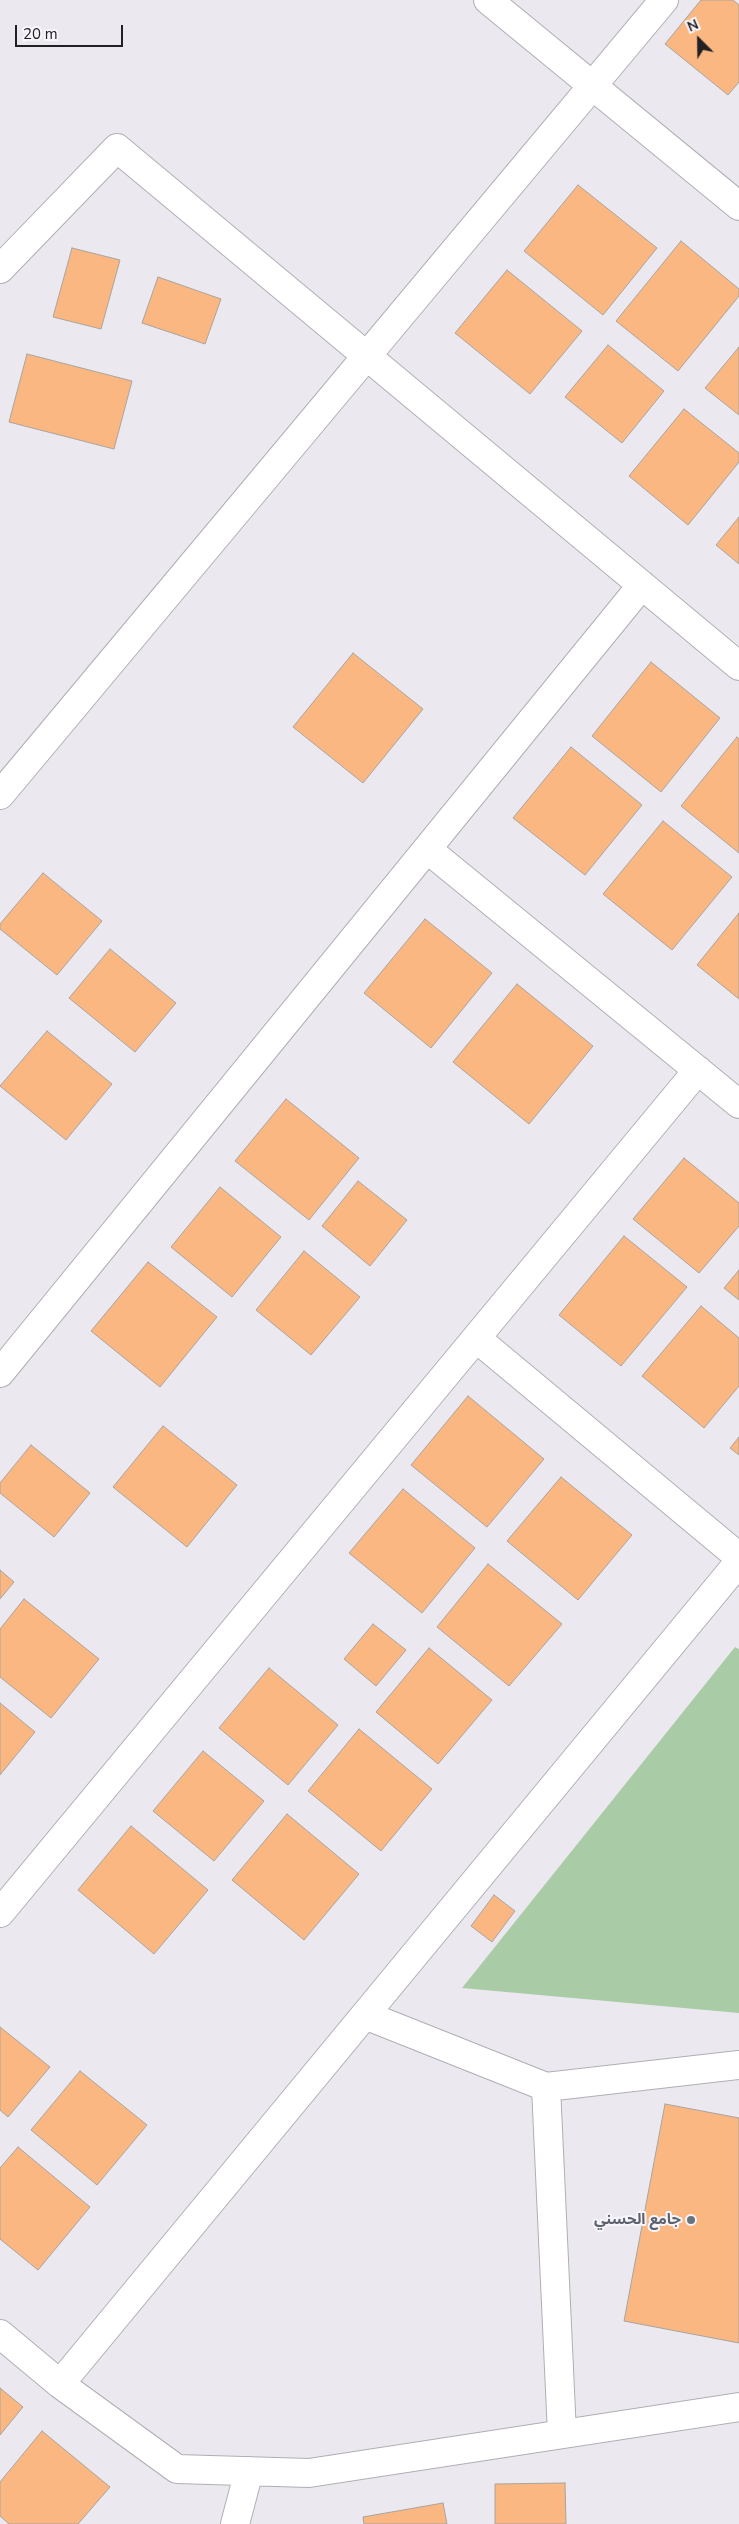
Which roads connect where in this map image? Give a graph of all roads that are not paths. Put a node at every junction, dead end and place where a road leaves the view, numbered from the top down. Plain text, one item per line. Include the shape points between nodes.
1 (488, 0) edge
2 (664, 0) edge
3 (593, 86) junction
4 (739, 206) edge
5 (0, 269) edge
6 (368, 356) junction
7 (642, 585) junction
8 (739, 666) edge
9 (0, 795) edge
10 (427, 849) junction
11 (698, 1070) junction
12 (739, 1104) edge
13 (476, 1338) junction
14 (0, 1373) edge
15 (739, 1557) edge
16 (739, 1562) edge
17 (0, 1913) edge
18 (365, 2015) junction
19 (739, 2065) edge
20 (546, 2087) junction
21 (0, 2334) edge
22 (60, 2384) junction
23 (739, 2407) edge
24 (562, 2434) junction
25 (249, 2471) junction
26 (236, 2524) edge

1 - 3 street
2 - 3 street
3 - 4 street
3 - 6 street
5 - 6 street via 117,148
6 - 7 street
6 - 9 street
7 - 8 street
7 - 10 street
10 - 11 street
10 - 14 street
11 - 12 street
11 - 13 street
13 - 15 street
13 - 17 street
16 - 18 street
18 - 20 street
18 - 22 street
19 - 20 street
20 - 24 street
21 - 22 street
22 - 25 street via 177,2469
23 - 24 street
24 - 25 street via 309,2473
25 - 26 street

